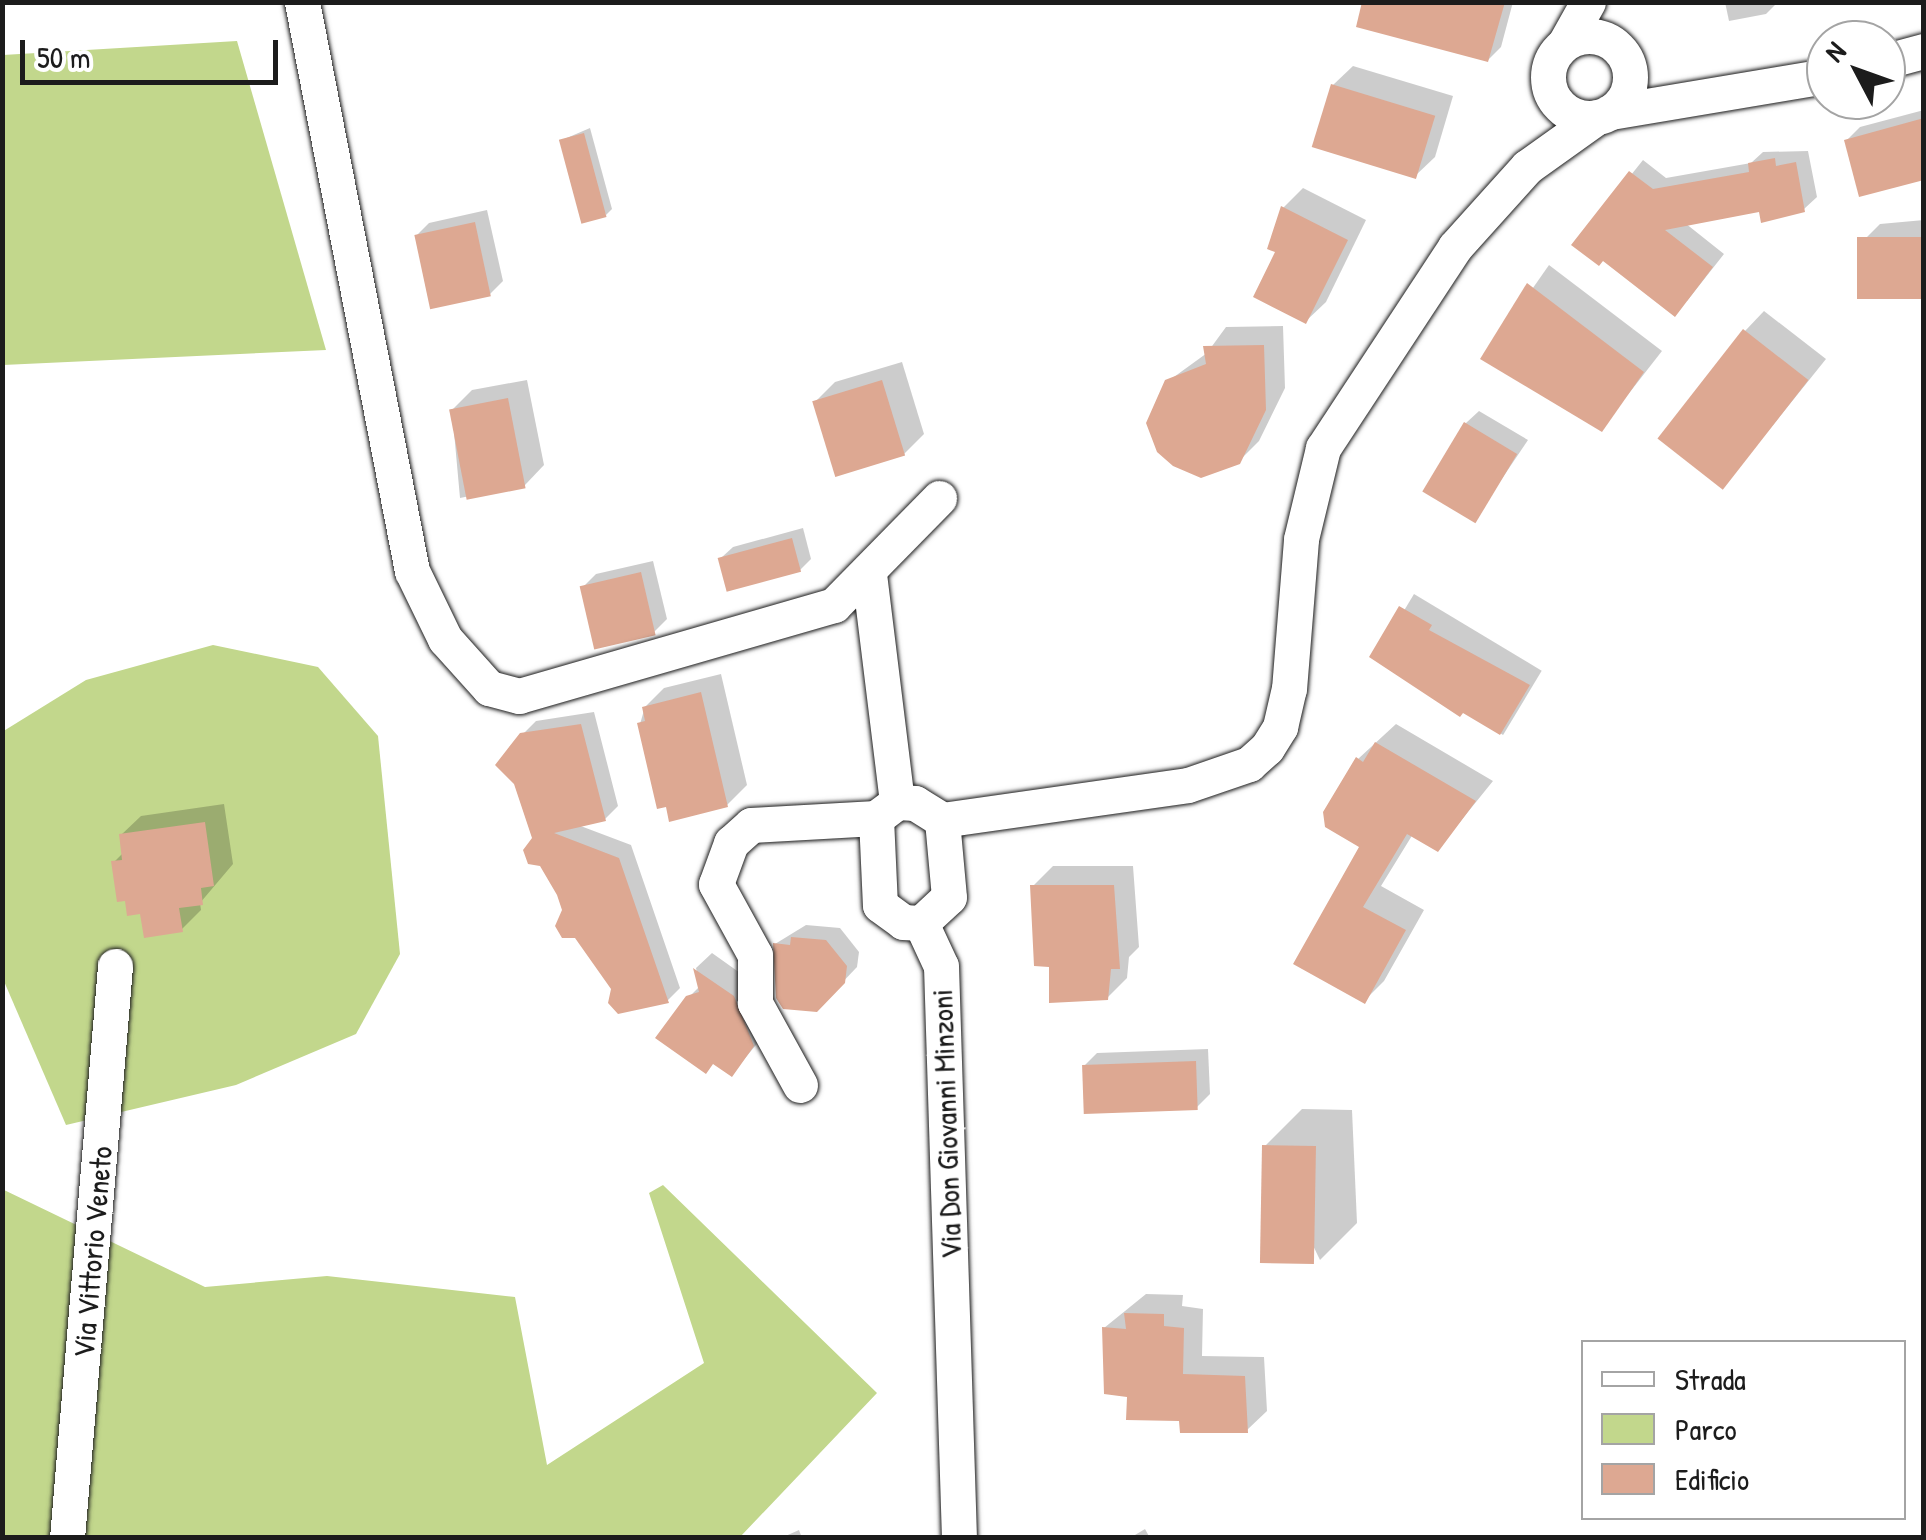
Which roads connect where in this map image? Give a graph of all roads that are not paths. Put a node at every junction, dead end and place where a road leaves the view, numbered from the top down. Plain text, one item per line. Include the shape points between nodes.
1 (302, 2) edge
2 (1588, 2) edge
3 (1610, 2) edge
4 (1566, 43) junction
5 (1622, 57) junction
6 (1806, 79) edge
7 (1554, 98) junction
8 (1679, 101) junction
9 (1603, 114) junction
10 (1526, 167) junction
11 (939, 498) dead end
12 (869, 574) junction
13 (886, 810) junction
14 (942, 820) junction
15 (921, 923) junction
16 (115, 966) dead end
17 (800, 1086) dead end
18 (67, 1538) edge
19 (959, 1538) edge

1 - 12 street via 412,571 446,638 488,688 519,696 796,620 834,605
2 - 4 street
3 - 5 street
4 - 5 street via 1590,36
4 - 7 street via 1550,62
5 - 8 street
5 - 9 street via 1626,93
6 - 8 street
7 - 9 street via 1572,114
7 - 10 street
8 - 9 street
9 - 10 street
10 - 14 street via 1455,247 1323,448 1303,523 1289,689 1267,748 1249,764 1188,786
11 - 12 street
12 - 13 street
13 - 14 street via 915,803
13 - 15 street via 880,905 904,922
13 - 17 street via 751,825 731,843 716,884 755,954 755,1003
14 - 15 street via 949,898
15 - 19 street, Via Don Giovanni Minzoni via 940,966
16 - 18 street, Via Vittorio Veneto

